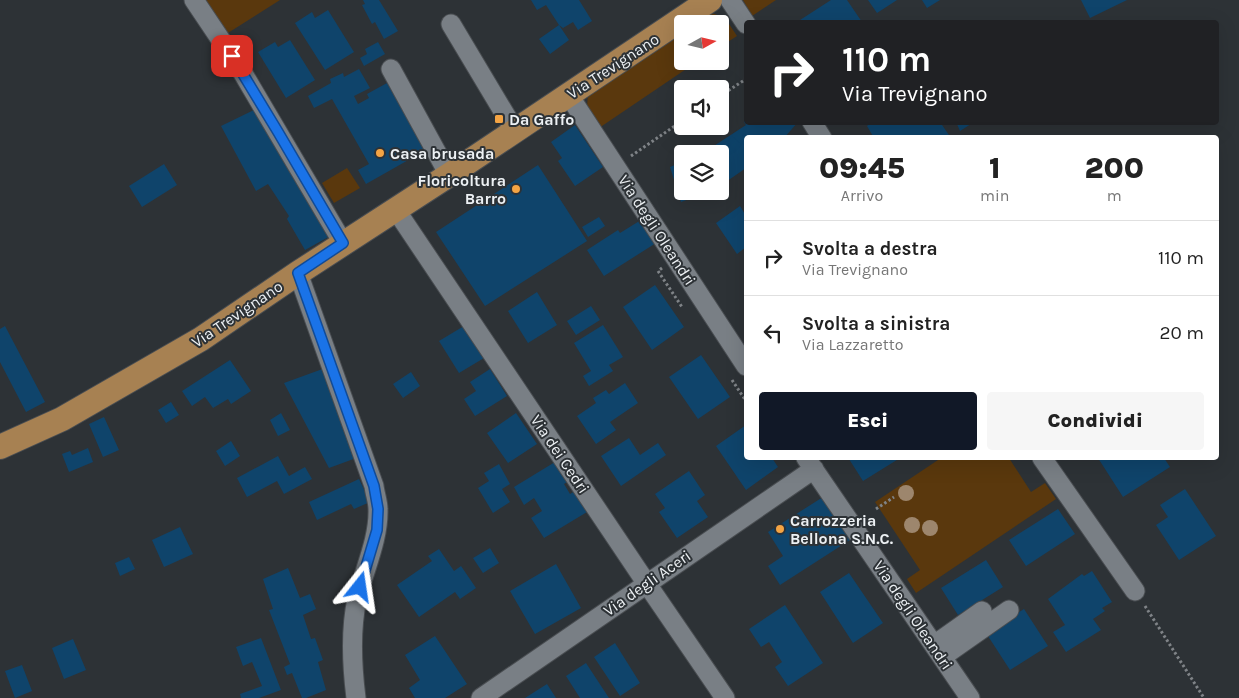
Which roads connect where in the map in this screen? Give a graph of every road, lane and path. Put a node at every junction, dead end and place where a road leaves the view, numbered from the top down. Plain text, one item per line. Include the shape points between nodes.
1 (194, 0) edge
2 (710, 0) edge
3 (730, 0) edge
4 (744, 21) edge
5 (451, 24) dead end
6 (391, 69) dead end
7 (744, 79) edge
8 (729, 90) edge
9 (568, 94) junction
10 (674, 126) edge
11 (515, 131) junction
12 (630, 156) dead end
13 (449, 175) junction
14 (396, 210) junction
15 (343, 243) junction
16 (298, 273) junction
17 (744, 363) edge
18 (0, 447) edge
19 (1043, 460) edge
20 (810, 463) edge
21 (894, 497) dead end
22 (876, 509) dead end
23 (647, 584) junction
24 (1135, 591) joint
25 (1009, 610) dead end
26 (982, 611) dead end
27 (938, 651) junction
28 (356, 698) edge
29 (481, 698) edge
30 (725, 698) edge
31 (970, 698) edge
32 (1204, 698) edge

1 - 15 street via 250,86
2 - 9 main road, Via Trevignano
3 - 4 street
5 - 11 street
6 - 13 street
7 - 8 path
9 - 11 main road, Via Trevignano
9 - 17 street, Via degli Oleandri
10 - 12 path
11 - 13 main road, Via Trevignano
13 - 14 main road, Via Trevignano
14 - 15 main road, Via Trevignano
14 - 23 street, Via dei Cedri
15 - 16 main road, Via Trevignano
16 - 18 main road, Via Trevignano via 202,339 62,419
16 - 28 street via 374,486 378,509 377,530 357,600 353,646
19 - 24 street
20 - 23 street, Via degli Aceri
20 - 27 street, Via degli Oleandri
21 - 22 path
23 - 29 street, Via degli Aceri
23 - 30 street, Via dei Cedri
24 - 32 path
25 - 27 street
26 - 27 street
27 - 31 street, Via degli Oleandri

